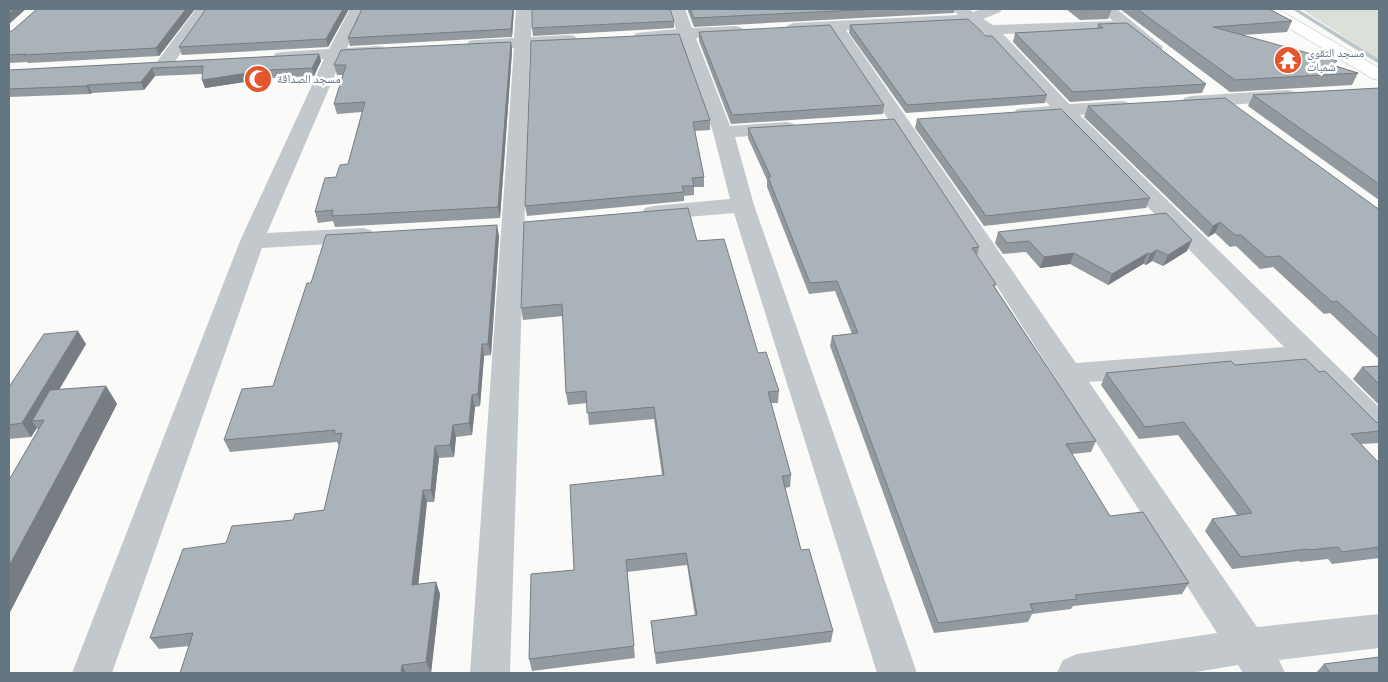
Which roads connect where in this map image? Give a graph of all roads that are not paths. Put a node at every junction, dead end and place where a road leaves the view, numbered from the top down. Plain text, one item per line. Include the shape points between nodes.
1 (204, 9) edge
2 (358, 9) edge
3 (524, 9) edge
4 (1108, 9) edge
5 (1266, 9) edge
6 (979, 17) edge
7 (682, 21) edge
8 (1127, 25) junction
9 (835, 26) junction
10 (776, 29) edge
11 (756, 30) edge
12 (628, 37) edge
13 (589, 39) edge
14 (522, 43) junction
15 (462, 46) edge
16 (394, 50) edge
17 (334, 54) junction
18 (265, 58) edge
19 (1172, 59) edge
20 (185, 62) edge
21 (165, 63) junction
22 (145, 64) edge
23 (1202, 82) edge
24 (1376, 86) edge
25 (1302, 95) edge
26 (1225, 100) junction
27 (1168, 104) edge
28 (1140, 106) edge
29 (1065, 111) junction
30 (1006, 114) edge
31 (1248, 117) edge
32 (802, 127) edge
33 (723, 132) junction
34 (743, 205) junction
35 (1168, 214) junction
36 (628, 215) edge
37 (1140, 217) edge
38 (387, 233) edge
39 (252, 241) junction
40 (1307, 354) junction
41 (1066, 374) junction
42 (1379, 425) edge
43 (1379, 631) edge
44 (1256, 660) edge
45 (92, 673) edge
46 (490, 673) edge
47 (897, 673) edge
48 (1077, 673) edge

1 - 21 street
2 - 17 street
3 - 14 street
4 - 8 street
5 - 24 street
6 - 8 street
6 - 9 street
6 - 29 street
7 - 11 street
7 - 12 street
7 - 33 street
8 - 19 street
9 - 10 street
9 - 41 street via 899,121 987,235
13 - 14 street
14 - 15 street
14 - 46 street
16 - 17 street
17 - 18 street
17 - 39 street
20 - 21 street
21 - 22 street
23 - 26 street
25 - 26 street
26 - 27 street
26 - 31 street
28 - 29 street
29 - 30 street
29 - 35 street
32 - 33 street
33 - 34 street
34 - 36 street
34 - 47 street
35 - 37 street
35 - 40 street
38 - 39 street
39 - 45 street
40 - 41 street
40 - 42 street
41 - 44 street
43 - 44 street
44 - 48 street

